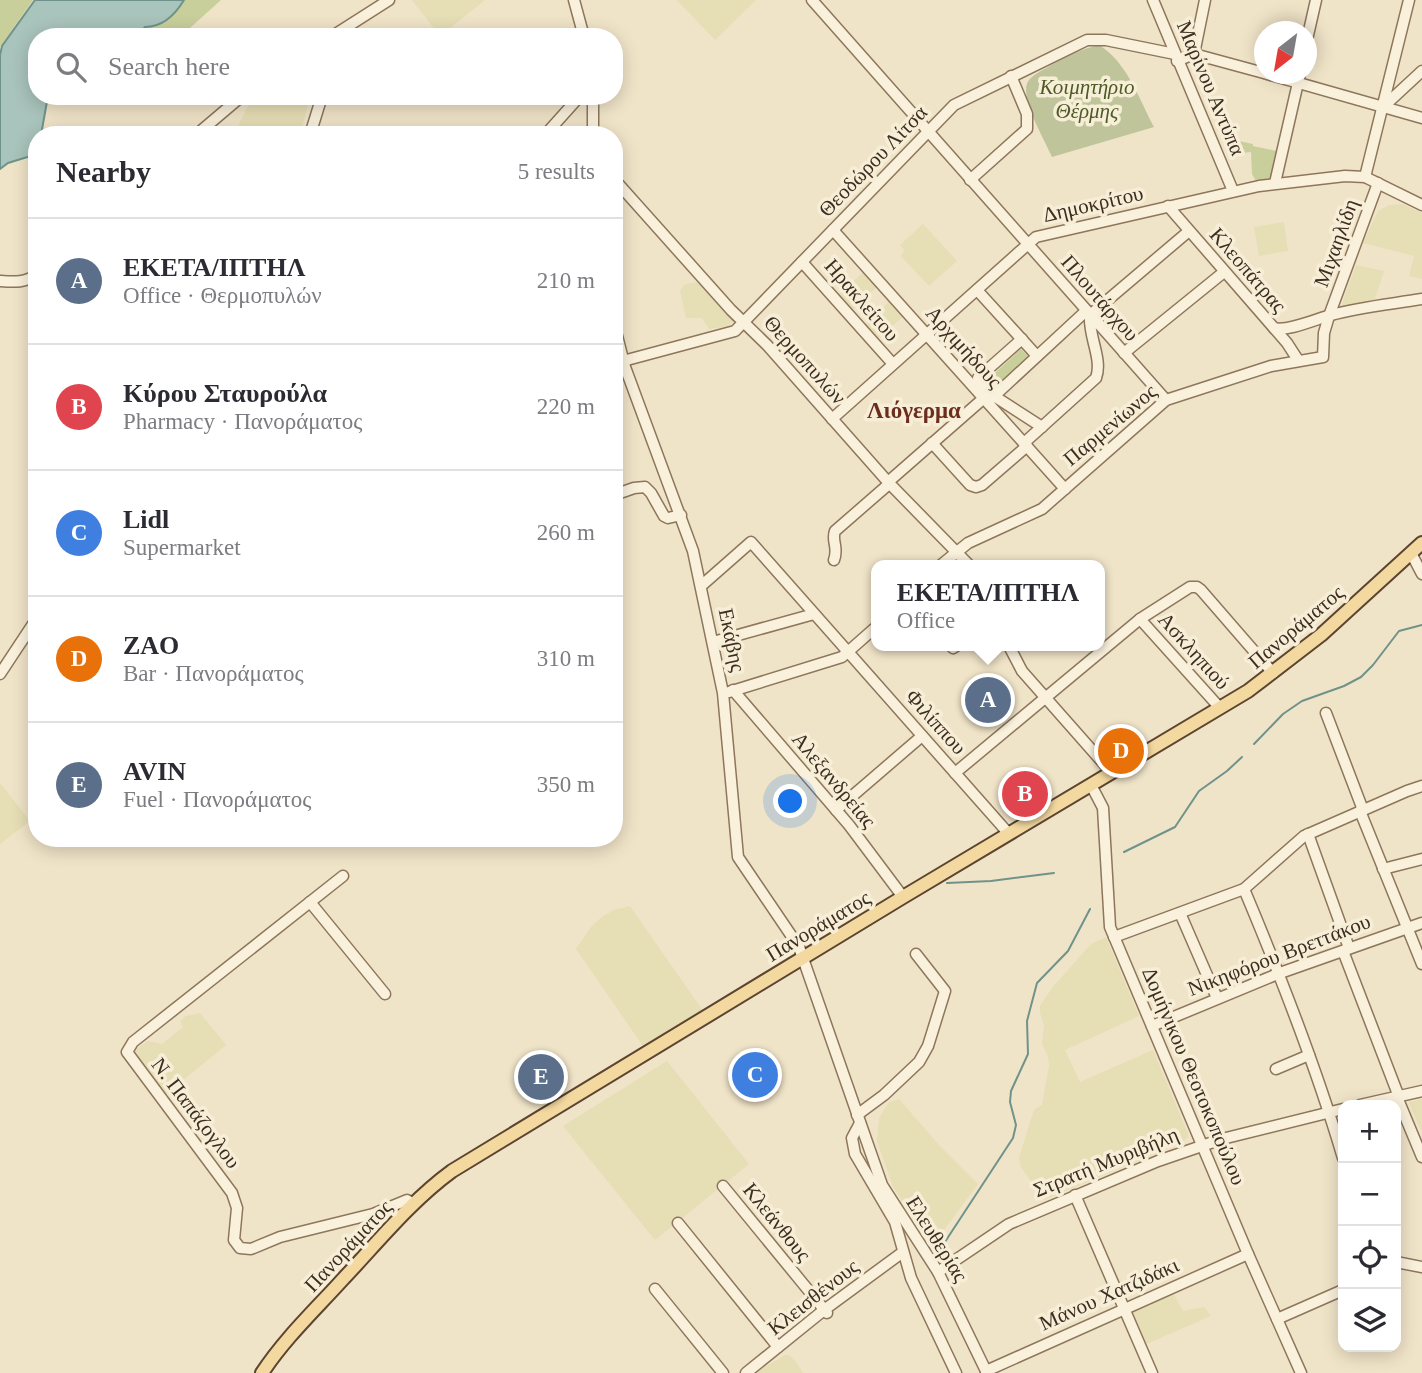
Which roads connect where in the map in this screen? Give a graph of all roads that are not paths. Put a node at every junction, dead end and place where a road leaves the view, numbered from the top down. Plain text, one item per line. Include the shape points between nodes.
1 (389, 0) edge
2 (573, 0) edge
3 (812, 0) edge
4 (1153, 0) edge
5 (1205, 0) edge
6 (1315, 0) edge
7 (1409, 0) edge
8 (1311, 21) edge
9 (350, 28) edge
10 (581, 28) edge
11 (1194, 54) junction
12 (1176, 57) junction
13 (1254, 70) edge
14 (1422, 71) edge
15 (1011, 76) junction
16 (1389, 79) junction
17 (1298, 84) edge
18 (1316, 84) edge
19 (1402, 90) junction
20 (231, 105) edge
21 (319, 105) edge
22 (572, 105) edge
23 (593, 105) edge
24 (1382, 107) junction
25 (1422, 118) edge
26 (207, 126) edge
27 (313, 126) edge
28 (553, 126) edge
29 (593, 126) edge
30 (929, 132) junction
31 (1365, 177) junction
32 (970, 180) junction
33 (1275, 183) junction
34 (1378, 183) junction
35 (623, 189) edge
36 (1233, 191) junction
37 (1422, 205) edge
38 (1168, 206) junction
39 (833, 230) junction
40 (1189, 231) junction
41 (1028, 244) junction
42 (802, 262) junction
43 (1224, 272) junction
44 (28, 279) edge
45 (0, 281) edge
46 (977, 290) junction
47 (1422, 299) edge
48 (1088, 313) junction
49 (1329, 316) junction
50 (745, 322) junction
51 (1274, 328) junction
52 (927, 334) junction
53 (1022, 339) junction
54 (1124, 353) junction
55 (1037, 356) junction
56 (1322, 357) joint
57 (1298, 360) junction
58 (623, 361) joint
59 (893, 364) junction
60 (988, 399) junction
61 (1166, 400) junction
62 (832, 419) junction
63 (1042, 427) junction
64 (932, 443) junction
65 (1025, 444) junction
66 (889, 483) junction
67 (1065, 489) junction
68 (623, 492) edge
69 (681, 515) junction
70 (1422, 542) edge
71 (956, 552) junction
72 (1411, 553) junction
73 (834, 560) dead end
74 (947, 560) edge
75 (964, 560) edge
76 (1422, 563) edge
77 (1422, 574) edge
78 (701, 586) junction
79 (814, 614) junction
80 (1140, 619) junction
81 (28, 632) edge
82 (871, 632) edge
83 (713, 642) junction
84 (1105, 648) edge
85 (1011, 651) edge
86 (1102, 651) edge
87 (848, 653) junction
88 (1273, 673) junction
89 (0, 674) edge
90 (728, 692) junction
91 (1045, 698) junction
92 (1220, 708) junction
93 (1326, 713) dead end
94 (922, 736) junction
95 (955, 773) junction
96 (1112, 773) junction
97 (1091, 785) junction
98 (1422, 786) edge
99 (836, 810) junction
100 (1361, 811) junction
101 (1009, 834) junction
102 (1308, 834) junction
103 (1422, 859) edge
104 (1384, 869) junction
105 (343, 876) dead end
106 (1244, 889) junction
107 (903, 897) junction
108 (310, 902) junction
109 (1180, 913) junction
110 (1422, 923) edge
111 (1407, 927) junction
112 (1114, 937) junction
113 (1346, 949) junction
114 (916, 954) dead end
115 (804, 957) junction
116 (1422, 964) edge
117 (1280, 973) junction
118 (385, 994) dead end
119 (1217, 999) junction
120 (1152, 1026) junction
121 (1309, 1055) junction
122 (1276, 1069) dead end
123 (1422, 1091) edge
124 (1398, 1097) junction
125 (1384, 1100) edge
126 (1338, 1110) edge
127 (1329, 1112) junction
128 (858, 1119) junction
129 (1338, 1142) edge
130 (1202, 1145) junction
131 (1422, 1157) edge
132 (723, 1186) dead end
133 (1075, 1195) junction
134 (414, 1204) junction
135 (678, 1223) dead end
136 (903, 1252) junction
137 (1248, 1254) junction
138 (1401, 1263) edge
139 (1422, 1267) edge
140 (939, 1272) junction
141 (655, 1289) dead end
142 (1338, 1292) edge
143 (1123, 1308) junction
144 (826, 1312) junction
145 (1277, 1319) junction
146 (778, 1347) junction
147 (986, 1372) edge
148 (262, 1373) edge
149 (723, 1373) edge
150 (746, 1373) edge
151 (956, 1373) edge
152 (1152, 1373) edge
153 (1301, 1373) edge

1 - 9 street
2 - 10 street
3 - 30 street, Πλουτάρχου
4 - 12 street, Μαρίνου Αντύπα
5 - 11 street
6 - 8 street
7 - 16 street
11 - 12 street
11 - 13 street
12 - 15 street, Θεοδώρου Λίτσα via 1107,40 1087,40
12 - 36 street, Μαρίνου Αντύπα
14 - 19 street
15 - 30 street, Θεοδώρου Λίτσα via 954,105
15 - 32 street via 1028,125
16 - 19 street
16 - 24 street
17 - 33 street
18 - 24 street
19 - 24 street
20 - 26 street
21 - 27 street
22 - 28 street
23 - 29 street
24 - 25 street
24 - 31 street
30 - 32 street, Πλουτάρχου
30 - 39 street, Θεοδώρου Λίτσα
31 - 33 street, Δημοκρίτου
31 - 34 street, Δημοκρίτου
32 - 41 street, Πλουτάρχου
33 - 36 street, Δημοκρίτου
34 - 37 street, Δημοκρίτου
34 - 49 street, Μιχαηλίδη
35 - 50 street, Θερμοπυλών
36 - 38 street, Δημοκρίτου
38 - 40 street, Κλεοπάτρας
38 - 41 street, Δημοκρίτου via 1036,237
39 - 42 street, Θεοδώρου Λίτσα
39 - 52 street, Αρχιμήδους
40 - 43 street, Κλεοπάτρας
40 - 48 street
41 - 46 street, Δημοκρίτου
41 - 48 street, Πλουτάρχου
42 - 50 street, Θεοδώρου Λίτσα
42 - 59 street, Ηρακλείτου
43 - 51 street, Κλεοπάτρας
43 - 54 street
44 - 45 street
46 - 52 street, Δημοκρίτου
46 - 53 street
47 - 49 street
48 - 54 street, Πλουτάρχου
48 - 55 street
48 - 63 street via 1096,378
49 - 51 street via 1289,329
49 - 56 street, Μιχαηλίδη
50 - 58 street, Θεοδώρου Λίτσα via 733,332
50 - 62 street, Θερμοπυλών
51 - 57 street, Κλεοπάτρας
52 - 59 street, Δημοκρίτου
52 - 60 street, Αρχιμήδους
53 - 55 street
53 - 60 street via 978,379
54 - 61 street, Πλουτάρχου
55 - 60 street
56 - 57 street, Παρμενίωνος
57 - 61 street, Παρμενίωνος
58 - 69 street, Εκάβης
59 - 62 street, Δημοκρίτου
60 - 63 street
60 - 64 street
60 - 65 street, Αρχιμήδους
61 - 67 street, Παρμενίωνος
62 - 66 street, Θερμοπυλών
63 - 65 street
64 - 65 street via 976,487
64 - 66 street
65 - 67 street, Αρχιμήδους
66 - 71 street, Θερμοπυλών
66 - 73 street via 835,531 838,551
67 - 71 street, Παρμενίωνος via 1039,511
68 - 69 street via 645,487 664,516
69 - 78 street, Εκάβης
70 - 72 main road, Πανοράματος
71 - 74 street, Παρμενίωνος
71 - 75 street, Θερμοπυλών
72 - 76 street
72 - 77 street
72 - 88 main road, Πανοράματος
78 - 79 street, Φιλίππου via 751,541
78 - 83 street, Εκάβης
79 - 83 street
79 - 87 street, Φιλίππου
80 - 84 street
80 - 88 street via 1194,586
80 - 92 street, Ασκληπιού
81 - 89 street
82 - 87 street
83 - 90 street, Εκάβης
85 - 91 street via 1019,668
86 - 91 street
87 - 90 street
87 - 94 street, Φιλίππου
88 - 92 main road, Πανοράματος
90 - 99 street, Αλεξανδρείας
90 - 115 street, Εκάβης via 738,857
91 - 95 street
91 - 96 street
92 - 96 main road, Πανοράματος
93 - 100 street
94 - 95 street, Φιλίππου
94 - 99 street
95 - 101 street, Φιλίππου
96 - 97 main road, Πανοράματος
97 - 101 main road, Πανοράματος
97 - 112 street, Δομήνικου Θεοτοκοπούλου via 1103,808 1108,916
98 - 100 street
99 - 107 street, Αλεξανδρείας
100 - 102 street
100 - 104 street
101 - 107 main road, Πανοράματος
102 - 106 street
102 - 113 street
103 - 104 street
104 - 111 street
105 - 108 street, Ν. Παπάζογλου
106 - 109 street
106 - 117 street
107 - 115 main road, Πανοράματος
108 - 118 street
108 - 134 street, Ν. Παπάζογλου via 133,1042 127,1054 232,1193 237,1208 234,1240 240,1248 251,1249 356,1219 407,1200
109 - 112 street
109 - 119 street
110 - 111 street, Νικηφόρου Βρεττάκου
111 - 113 street, Νικηφόρου Βρεττάκου
111 - 116 street
112 - 120 street, Δομήνικου Θεοτοκοπούλου
113 - 117 street, Νικηφόρου Βρεττάκου
113 - 124 street
114 - 128 street via 945,991 928,1046 909,1074
115 - 128 street, Ελευθερίας
115 - 134 main road, Πανοράματος via 475,1156
117 - 119 street, Νικηφόρου Βρεττάκου
117 - 121 street
119 - 120 street, Νικηφόρου Βρεττάκου
120 - 130 street, Δομήνικου Θεοτοκοπούλου
121 - 122 street
121 - 127 street
123 - 124 street
124 - 125 street
124 - 131 street
126 - 127 street, Στρατή Μυριβήλη
127 - 129 street
127 - 130 street, Στρατή Μυριβήλη
128 - 136 street, Ελευθερίας via 853,1149 895,1222
128 - 140 street, Ελευθερίας via 881,1185
130 - 133 street, Στρατή Μυριβήλη
130 - 137 street, Δομήνικου Θεοτοκοπούλου
132 - 144 street, Κλεάνθους
133 - 140 street, Στρατή Μυριβήλη via 1009,1224
133 - 143 street
134 - 148 main road, Πανοράματος via 286,1340
135 - 146 street
136 - 144 street, Κλεισθένους
136 - 151 street, Ελευθερίας via 915,1289
137 - 143 street, Μάνου Χατζιδάκι
137 - 145 street, Δομήνικου Θεοτοκοπούλου
138 - 139 street
140 - 147 street, Ελευθερίας
141 - 149 street
142 - 145 street
143 - 147 street, Μάνου Χατζιδάκι
143 - 152 street
144 - 146 street, Κλεισθένους
145 - 153 street, Δομήνικου Θεοτοκοπούλου
146 - 150 street, Κλεισθένους

